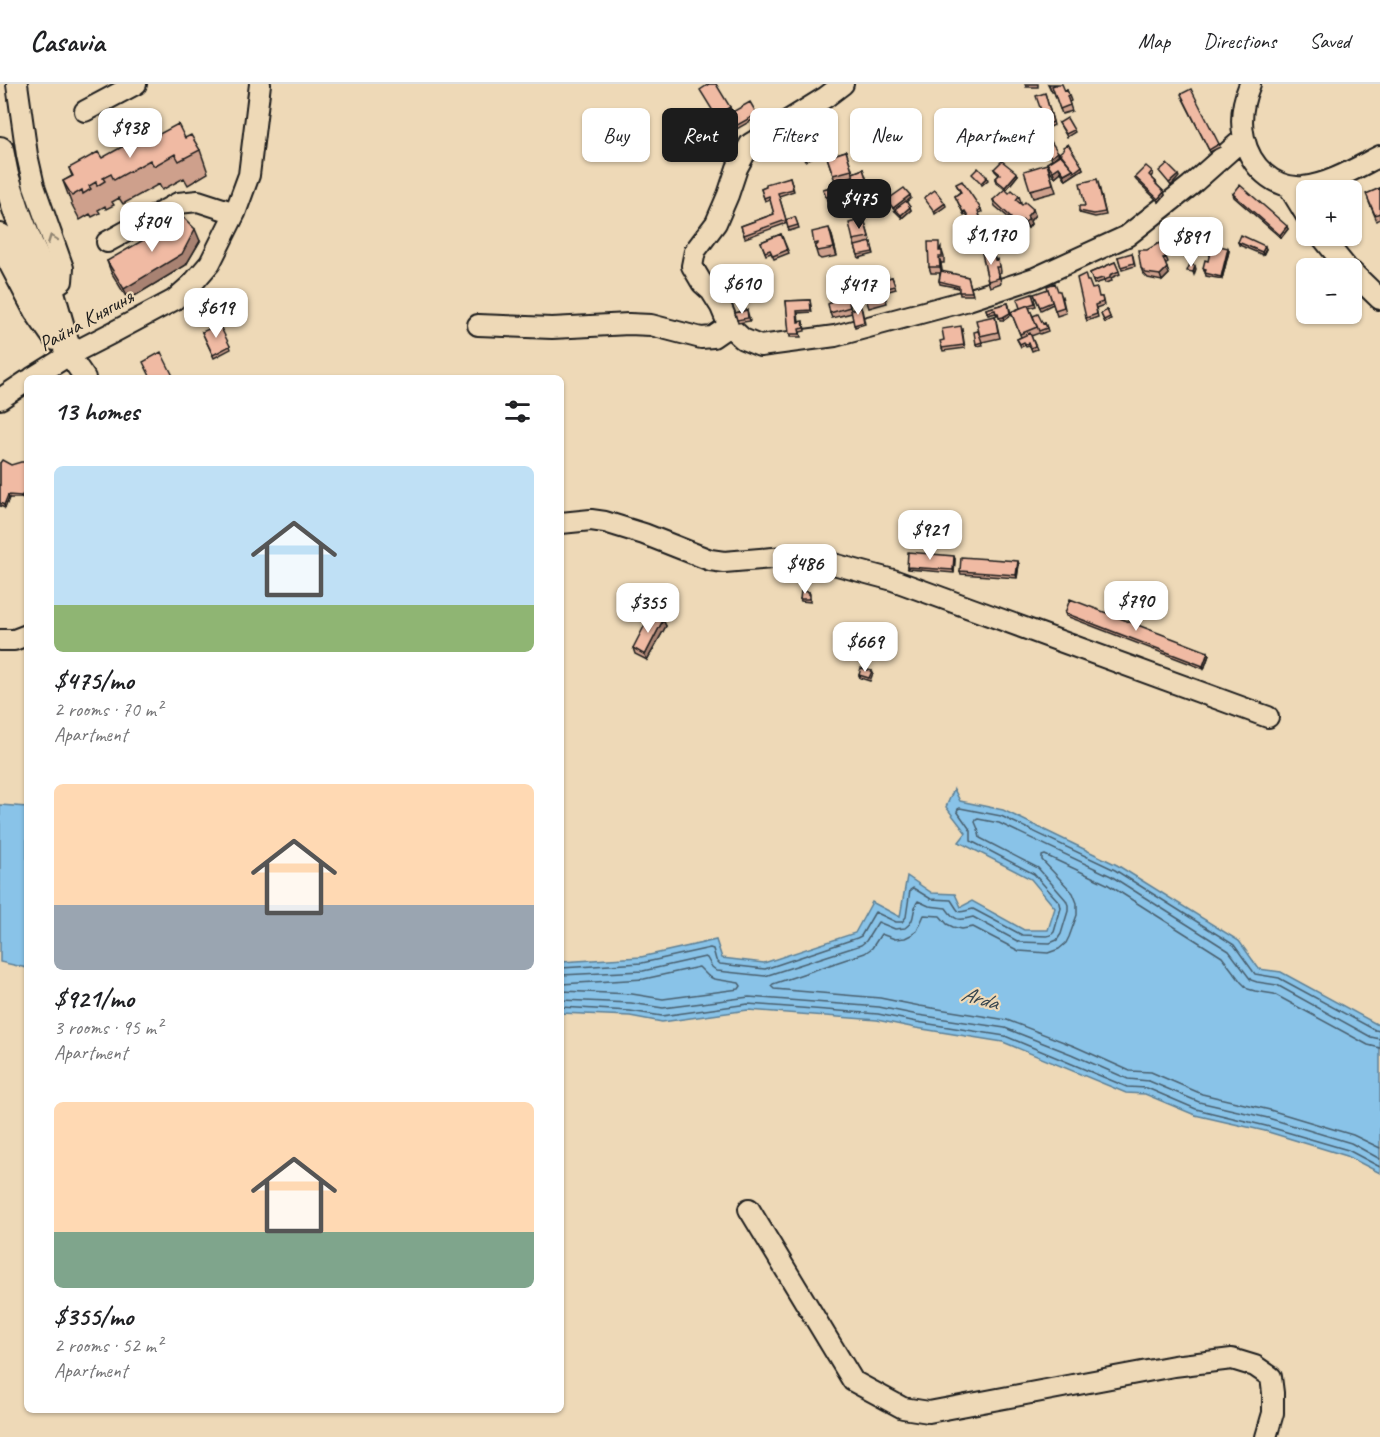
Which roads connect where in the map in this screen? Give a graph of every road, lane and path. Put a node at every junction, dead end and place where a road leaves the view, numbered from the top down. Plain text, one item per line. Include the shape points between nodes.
1 (17, 84) edge
2 (136, 84) edge
3 (260, 84) edge
4 (843, 84) edge
5 (1250, 84) edge
6 (85, 111) dead end
7 (1244, 138) junction
8 (0, 150) edge
9 (1380, 156) edge
10 (1289, 187) junction
11 (1296, 198) edge
12 (235, 213) junction
13 (0, 237) edge
14 (107, 242) dead end
15 (1330, 246) edge
16 (1339, 258) edge
17 (1362, 282) edge
18 (50, 288) junction
19 (1380, 299) edge
20 (478, 325) dead end
21 (729, 326) junction
22 (69, 355) junction
23 (37, 375) edge
24 (83, 375) edge
25 (24, 383) edge
26 (0, 399) edge
27 (564, 523) edge
28 (24, 637) edge
29 (0, 640) edge
30 (1268, 717) dead end
31 (749, 1209) dead end
32 (1266, 1437) edge

18 -> 1 street via 62,281 63,268 34,186
2 - 6 street
3 - 12 street, Райна Княгиня via 249,175
4 - 21 street via 750,144 716,223 695,251 692,266 721,307
5 - 7 street via 1242,117
7 - 10 street via 1258,167 1269,178
7 - 21 street via 1127,236 1035,278 965,302 835,336 760,346 743,339
8 - 18 main road via 17,212
9 - 10 street via 1326,181
10 - 11 street
12 - 14 street via 198,201 178,203
12 - 22 street, Райна Княгиня via 210,263 174,300
13 - 22 main road via 37,310
15 - 16 street
17 - 19 street
18 - 22 main road
20 - 21 street via 651,325 701,338 713,337
22 - 23 street, Райна Княгиня
22 - 24 street
25 - 26 street, Райна Княгиня
27 - 30 street via 605,522 710,560 796,556 893,580
28 - 29 street
31 - 32 street via 853,1381 903,1408 929,1412 1174,1366 1232,1359 1255,1366 1271,1377 1273,1413

